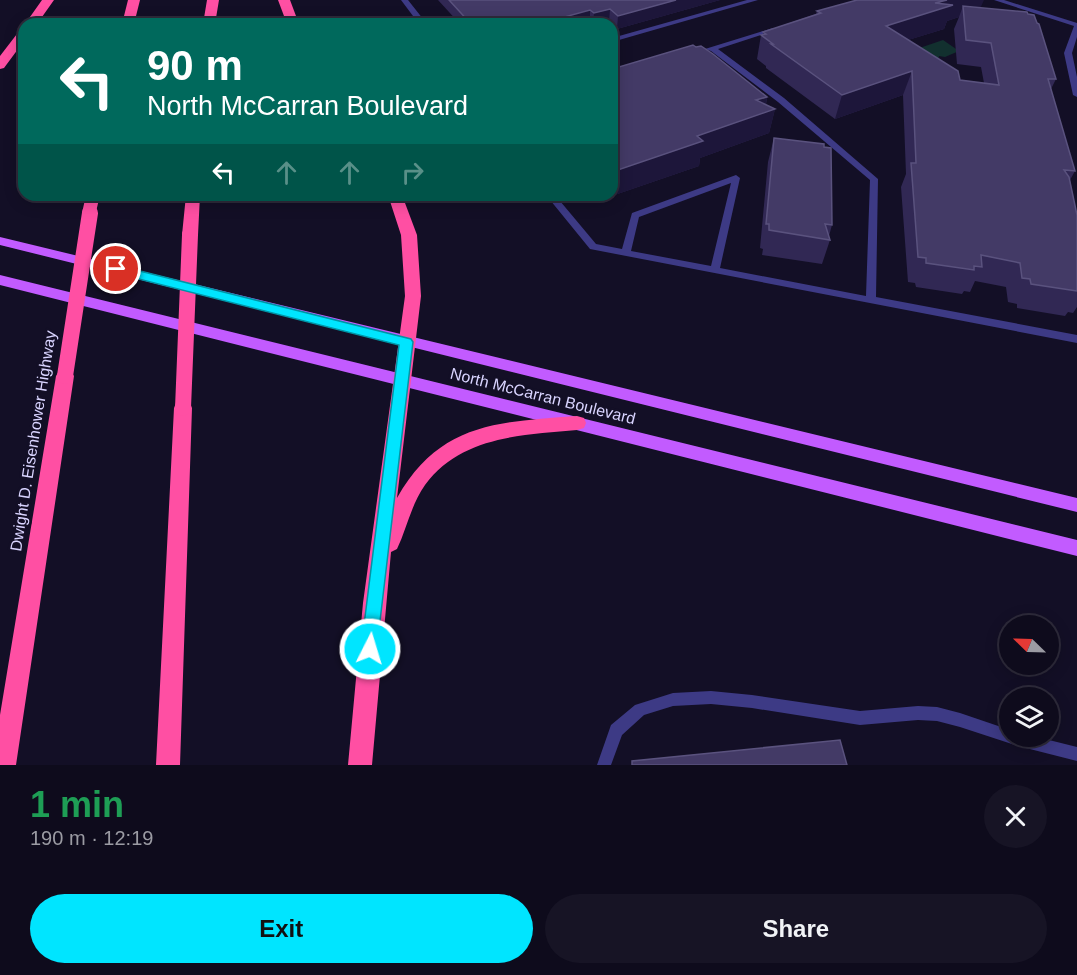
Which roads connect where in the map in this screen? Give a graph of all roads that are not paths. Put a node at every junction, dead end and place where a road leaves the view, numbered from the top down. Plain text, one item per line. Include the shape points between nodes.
1 (48, 0) edge
2 (134, 0) edge
3 (213, 0) edge
4 (284, 0) edge
5 (404, 0) edge
6 (755, 0) edge
7 (996, 0) edge
8 (35, 18) edge
9 (130, 18) edge
10 (210, 18) edge
11 (291, 18) edge
12 (418, 18) edge
13 (1077, 26) edge
14 (779, 28) edge
15 (618, 38) edge
16 (18, 41) edge
17 (712, 48) junction
18 (701, 51) edge
19 (0, 65) edge
20 (1077, 95) edge
21 (92, 201) edge
22 (193, 201) edge
23 (397, 201) edge
24 (555, 201) edge
25 (0, 241) edge
26 (626, 252) junction
27 (715, 270) junction
28 (0, 280) edge
29 (871, 298) junction
30 (1077, 339) edge
31 (406, 342) junction
32 (401, 380) junction
33 (577, 423) junction
34 (1077, 504) edge
35 (1077, 548) edge
36 (374, 603) junction
37 (1077, 754) edge
38 (4, 765) edge
39 (168, 765) edge
40 (360, 765) edge
41 (604, 765) edge

1 - 8 highway
2 - 9 highway
3 - 10 highway
4 - 11 highway
5 - 12 lane
6 - 15 lane
7 - 13 lane
13 - 20 lane via 1068,53
14 - 17 lane
16 - 19 highway
17 - 18 lane
17 - 29 lane via 874,179
21 - 38 highway, Dwight D. Eisenhower Highway, bridge
22 - 39 highway, bridge
23 - 31 highway via 409,235 413,296
24 - 26 lane via 593,247
25 - 31 main road, North McCarran Boulevard
26 - 27 lane
26 - 27 lane via 635,215 736,178
27 - 29 lane
28 - 32 main road, North McCarran Boulevard
29 - 30 lane
31 - 32 highway
31 - 34 main road, North McCarran Boulevard
32 - 33 main road, North McCarran Boulevard
32 - 36 highway
33 - 35 main road, North McCarran Boulevard
33 - 36 highway via 501,430 462,441 441,454 423,472 395,526
36 - 40 highway
37 - 41 lane via 1028,743 937,713 858,718 736,698 685,698 648,705 618,727

